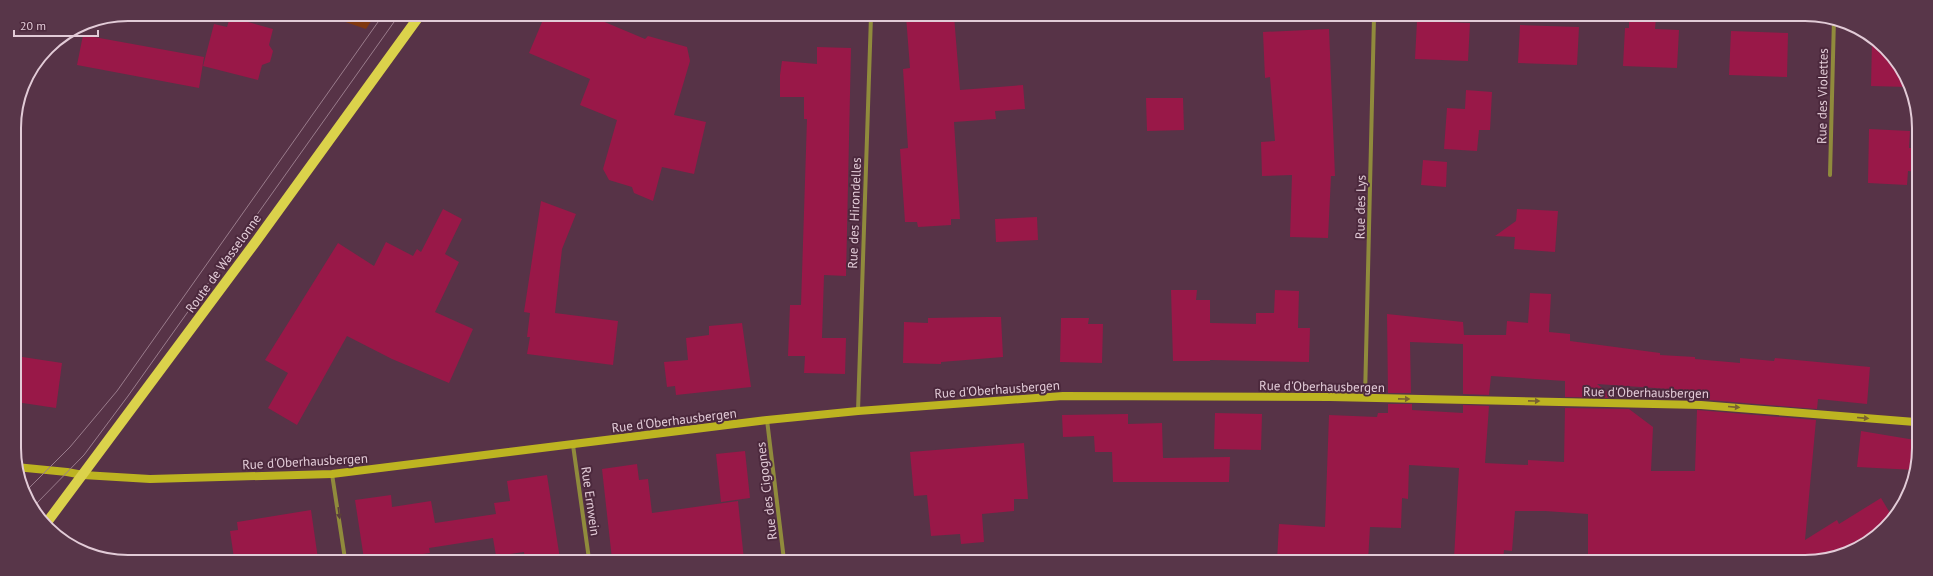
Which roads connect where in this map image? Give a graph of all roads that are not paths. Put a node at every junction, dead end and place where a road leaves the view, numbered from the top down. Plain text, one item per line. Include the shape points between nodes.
1 (416, 21) edge
2 (871, 21) edge
3 (1374, 21) edge
4 (1834, 25) edge
5 (1830, 175) dead end
6 (1365, 398) junction
7 (858, 411) junction
8 (767, 420) junction
9 (1912, 422) edge
10 (573, 445) junction
11 (23, 468) edge
12 (332, 474) junction
13 (83, 475) junction
14 (49, 520) edge
15 (344, 555) edge
16 (588, 555) edge
17 (783, 555) edge

1 - 13 main road, Route de Wasselonne
2 - 7 street, Rue des Hirondelles
3 - 6 street, Rue des Lys
4 - 5 street, Rue des Violettes
6 - 7 street, Rue d'Oberhausbergen via 1063,396
6 -> 9 street, Rue d'Oberhausbergen via 1701,404
7 - 8 street, Rue d'Oberhausbergen
8 - 10 street, Rue d'Oberhausbergen
8 - 17 street, Rue des Cigognes
10 - 12 street, Rue d'Oberhausbergen
10 - 16 street, Rue Ernwein
11 - 13 street, Rue d'Oberhausbergen
12 - 13 street, Rue d'Oberhausbergen via 150,479
12 -> 15 street
13 - 14 main road, Route de Wasselonne

